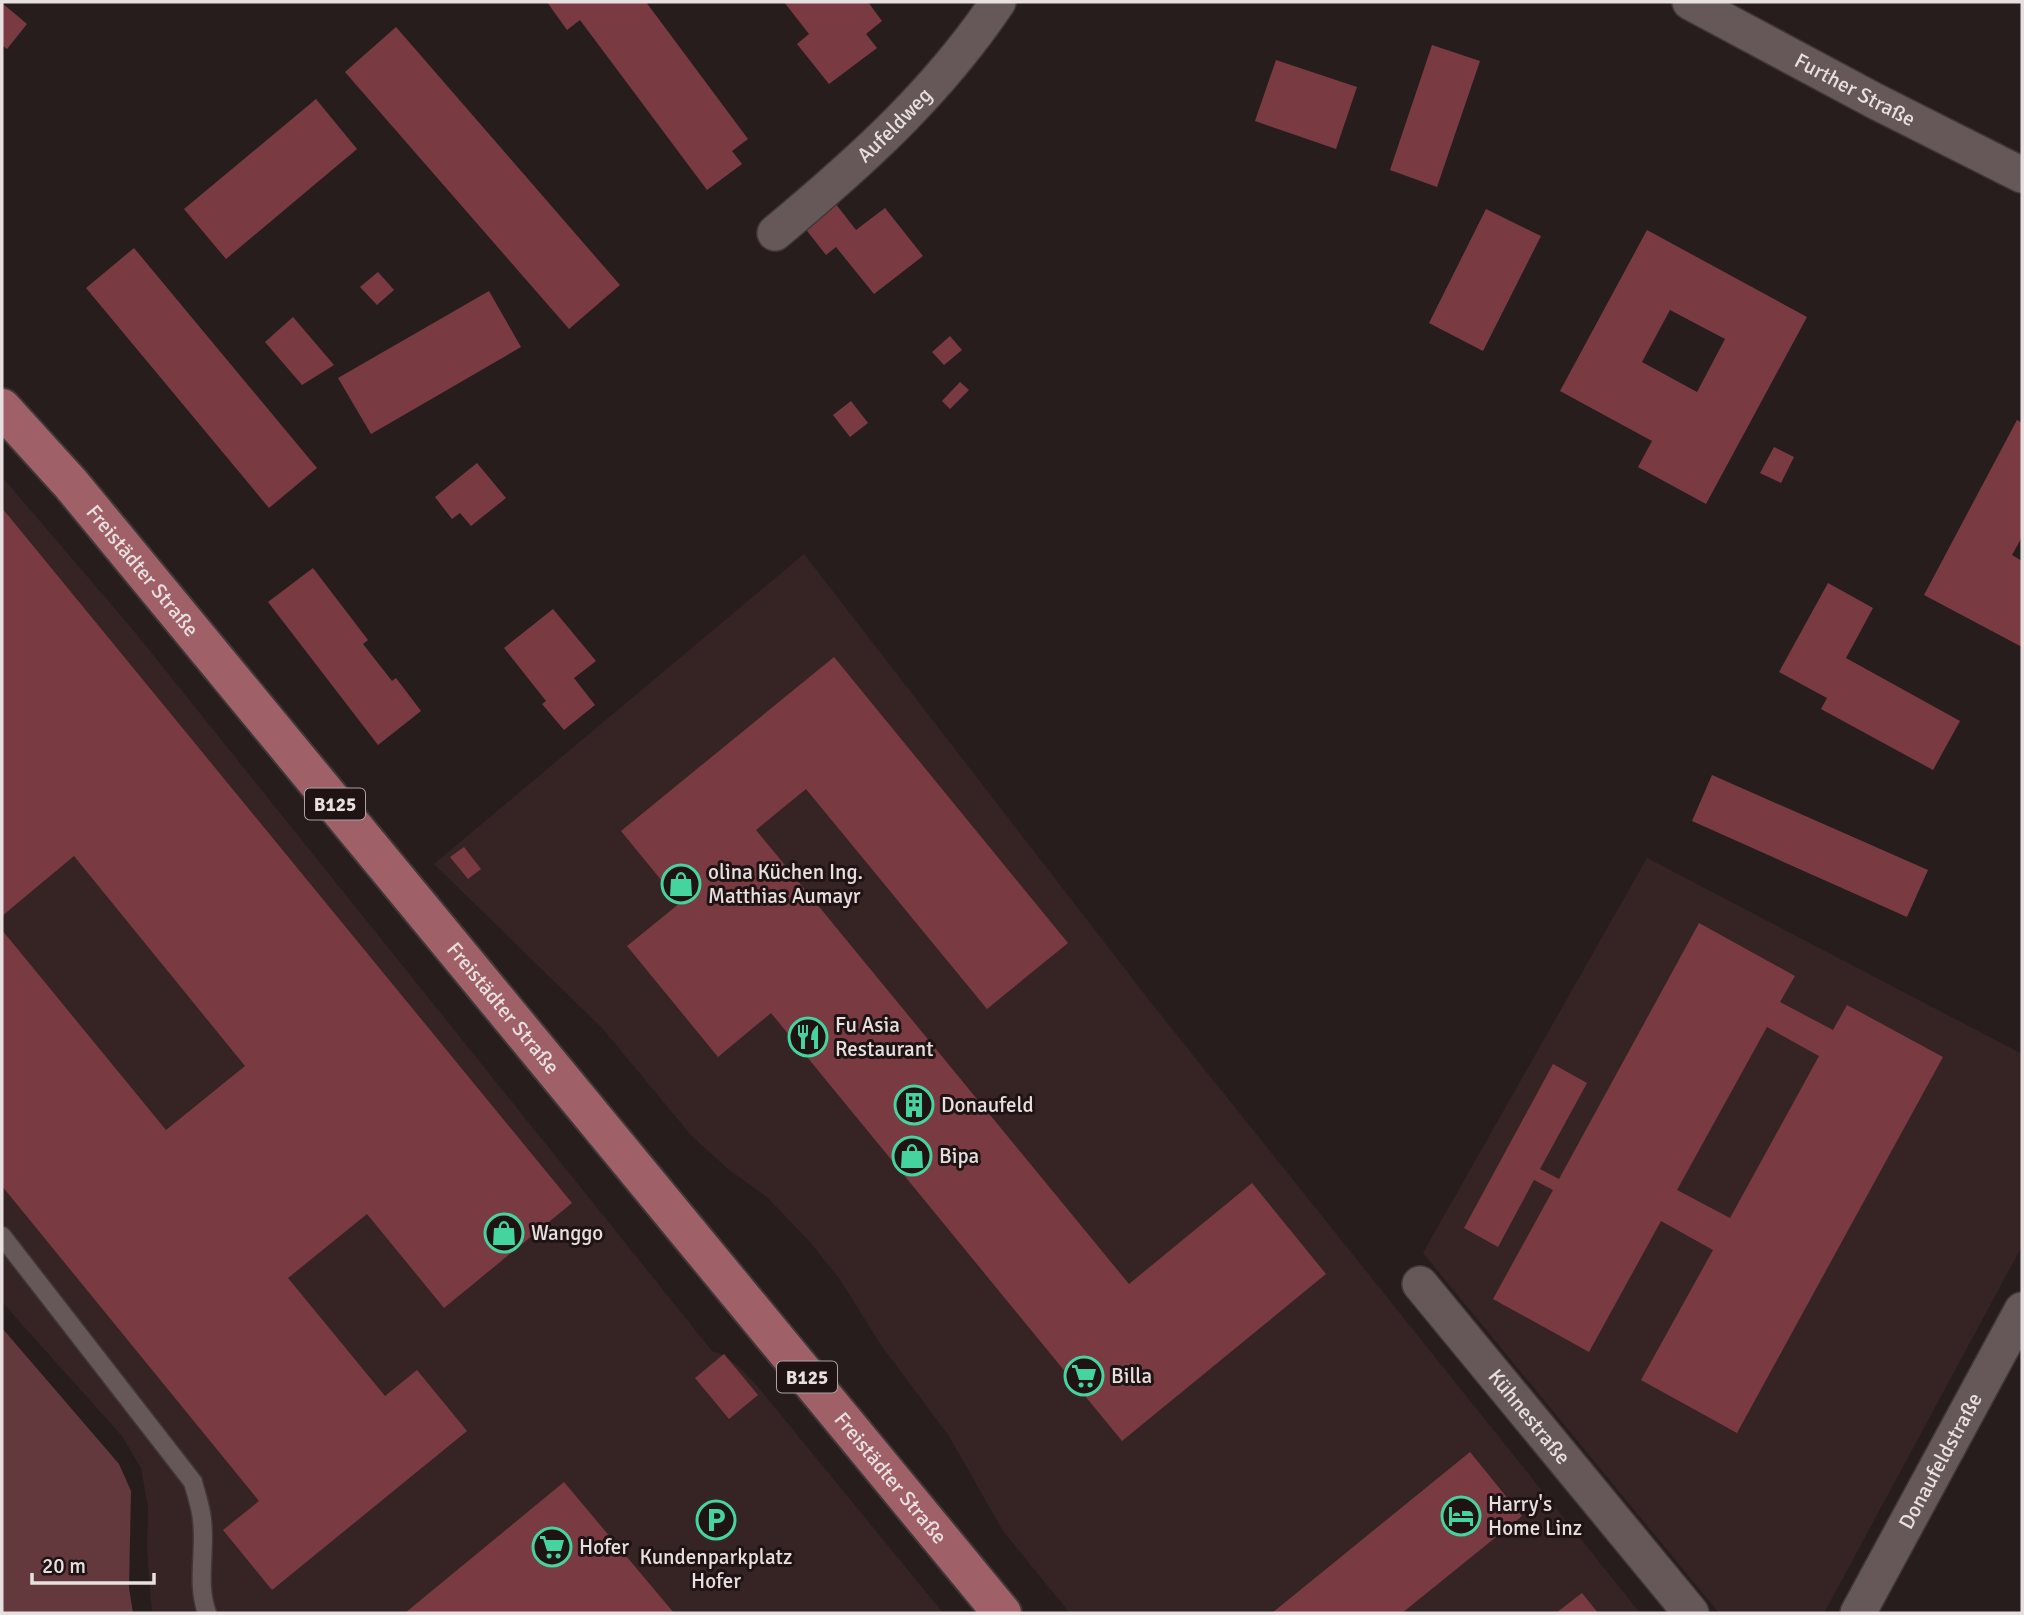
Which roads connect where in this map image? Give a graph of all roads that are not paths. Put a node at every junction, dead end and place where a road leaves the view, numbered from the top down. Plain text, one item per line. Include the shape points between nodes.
1 (998, 2) edge
2 (1690, 2) edge
3 (2022, 174) edge
4 (775, 233) dead end
5 (2, 408) edge
6 (2, 1236) edge
7 (1420, 1284) dead end
8 (2022, 1310) edge
9 (208, 1613) edge
10 (1002, 1613) edge
11 (1691, 1613) edge
12 (1858, 1613) edge

1 - 4 street, Aufeldweg via 963,52 872,151
2 - 3 street, Further Straße
5 - 10 main road, Freistädter Straße / B125 via 71,484
6 - 9 lane via 193,1482 203,1521 203,1602
7 - 11 street, Kühnestraße
8 - 12 street, Donaufeldstraße

